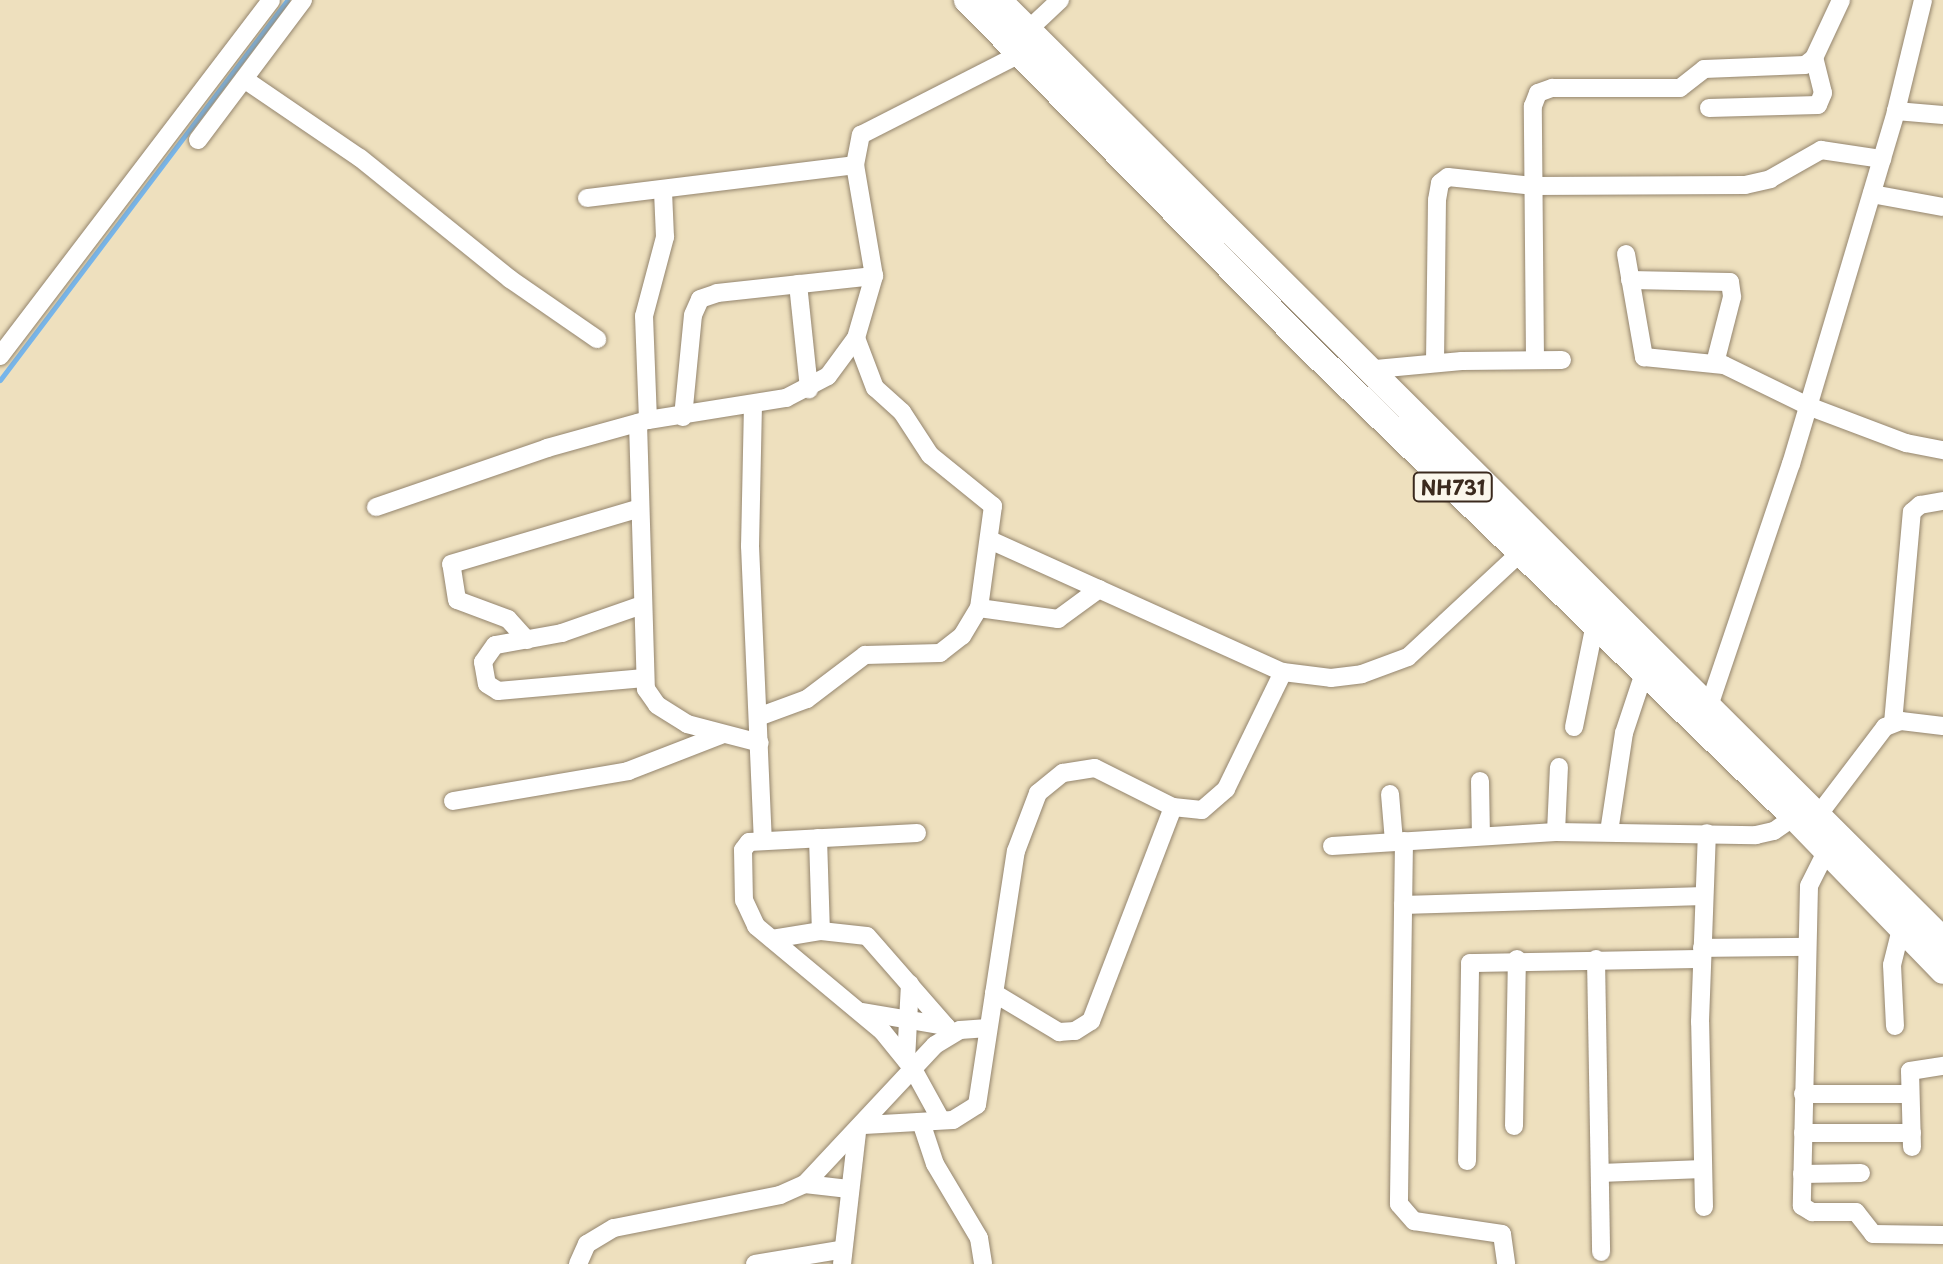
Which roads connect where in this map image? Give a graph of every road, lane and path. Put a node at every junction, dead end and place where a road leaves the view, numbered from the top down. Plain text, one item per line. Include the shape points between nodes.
1 (271, 0) edge
2 (303, 0) edge
3 (967, 0) edge
4 (998, 0) edge
5 (1060, 0) edge
6 (1841, 0) edge
7 (1923, 0) edge
8 (1024, 42) junction
9 (1814, 58) junction
10 (244, 79) junction
11 (1709, 108) dead end
12 (1896, 111) junction
13 (1943, 115) edge
14 (198, 140) dead end
15 (1882, 159) junction
16 (855, 165) junction
17 (1533, 186) junction
18 (663, 191) junction
19 (1872, 194) junction
20 (587, 198) dead end
21 (1943, 207) edge
22 (1626, 254) dead end
23 (874, 276) junction
24 (1630, 280) junction
25 (798, 284) junction
26 (856, 338) junction
27 (597, 339) dead end
28 (0, 356) edge
29 (1535, 360) junction
30 (1562, 360) dead end
31 (1435, 363) junction
32 (1715, 363) junction
33 (1365, 370) junction
34 (809, 389) junction
35 (753, 404) junction
36 (1808, 406) junction
37 (683, 417) junction
38 (643, 422) junction
39 (1943, 450) edge
40 (1943, 501) edge
41 (376, 507) dead end
42 (640, 508) junction
43 (990, 540) junction
44 (1520, 553) junction
45 (1099, 589) junction
46 (642, 605) junction
47 (979, 608) junction
48 (1595, 624) junction
49 (527, 640) junction
50 (1283, 672) junction
51 (1644, 673) junction
52 (644, 678) junction
53 (1709, 706) junction
54 (758, 717) junction
55 (1893, 723) junction
56 (1943, 726) edge
57 (1574, 727) dead end
58 (724, 734) junction
59 (760, 743) junction
60 (1559, 767) dead end
61 (1480, 781) dead end
62 (1390, 794) dead end
63 (453, 801) dead end
64 (1173, 807) junction
65 (1807, 815) junction
66 (1556, 832) junction
67 (1609, 832) junction
68 (917, 833) dead end
69 (1707, 833) junction
70 (1481, 836) junction
71 (818, 838) junction
72 (763, 841) junction
73 (1399, 841) junction
74 (1832, 842) junction
75 (1332, 846) dead end
76 (1704, 896) junction
77 (1403, 905) junction
78 (1901, 929) junction
79 (821, 931) junction
80 (772, 939) junction
81 (1943, 940) edge
82 (1806, 947) junction
83 (1702, 953) junction
84 (1517, 959) junction
85 (1596, 959) junction
86 (1943, 971) edge
87 (910, 984) junction
88 (994, 993) junction
89 (860, 1012) junction
90 (908, 1021) junction
91 (1895, 1026) dead end
92 (988, 1028) junction
93 (949, 1029) junction
94 (909, 1064) junction
95 (1943, 1066) edge
96 (1803, 1094) junction
97 (1910, 1094) junction
98 (941, 1120) junction
99 (921, 1122) junction
100 (1514, 1126) dead end
101 (861, 1129) junction
102 (1803, 1133) junction
103 (1467, 1161) dead end
104 (1703, 1169) junction
105 (1600, 1173) junction
106 (1861, 1173) dead end
107 (1802, 1174) junction
108 (805, 1184) junction
109 (849, 1189) junction
110 (1704, 1207) dead end
111 (1943, 1235) edge
112 (1601, 1252) dead end
113 (841, 1257) edge
114 (763, 1263) edge
115 (578, 1264) edge
116 (983, 1264) edge
117 (1506, 1264) edge

1 - 28 street
2 - 10 street
3 - 8 highway, NH731
4 - 8 highway, NH731
5 - 8 street
6 - 9 street
7 - 12 street
8 - 16 street via 869,128 855,144
8 - 33 highway, NH731
8 - 44 highway, NH731 via 1310,349
9 - 11 street via 1823,93 1818,105
9 - 17 street via 1801,66 1700,70 1680,88 1543,90 1533,106
10 - 14 street
10 - 27 street via 360,158 510,279
12 - 13 street
12 - 15 street
15 - 17 street via 1821,150 1770,179 1745,185
15 - 19 street
16 - 18 street
16 - 23 street
17 - 29 street
17 - 31 street via 1452,176 1440,183
18 - 20 street
18 - 38 street via 665,237 644,316
19 - 21 street
19 - 36 street
22 - 24 street
23 - 25 street
23 - 26 street
24 - 32 street via 1644,357
24 - 32 street via 1730,282 1732,297
25 - 34 street
25 - 37 street via 700,299 693,315
26 - 34 street via 842,362
26 - 43 street via 871,382 902,412 930,455 991,502
29 - 30 street
29 - 31 street
31 - 33 street
32 - 36 street
33 - 53 highway, NH731
34 - 35 street
35 - 37 street
35 - 54 street via 750,546
36 - 39 street via 1906,443
36 - 53 street
37 - 38 street
38 - 41 street via 464,474
38 - 42 street
40 - 55 street via 1912,512
42 - 46 street
42 - 49 street via 451,564 457,600 508,619
43 - 45 street
43 - 47 street
44 - 48 highway, NH731
44 - 50 street via 1408,657 1362,674 1308,677
45 - 47 street via 1058,619
45 - 50 street
46 - 49 street
46 - 52 street
47 - 54 street via 968,629 940,653 865,655 807,699
48 - 51 highway, NH731
48 - 57 street
49 - 52 street via 486,651 484,675 493,690
50 - 64 street via 1226,789 1202,810
51 - 65 highway, NH731
51 - 67 street via 1624,733
52 - 58 street via 650,697 670,716
53 - 65 highway, NH731
54 - 59 street
55 - 56 street
55 - 65 street
58 - 59 street
58 - 63 street via 628,771
59 - 72 street
60 - 66 street
61 - 70 street
62 - 73 street
64 - 88 street via 1091,1021 1075,1031 1059,1032
64 - 88 street via 1095,768 1063,773 1038,793 1016,851
65 - 69 street via 1767,833
65 - 74 highway, NH731
66 - 67 street
66 - 70 street
67 - 69 street
68 - 71 street
69 - 76 street
70 - 73 street
71 - 72 street
71 - 79 street
72 - 80 street via 743,847 744,900 750,917
73 - 75 street
73 - 77 street
74 - 78 highway, NH731
74 - 81 highway, NH731
74 - 82 street via 1811,877
76 - 77 street
76 - 83 street
77 - 117 street via 1399,1204 1414,1221 1502,1234
78 - 86 highway, NH731
78 - 91 street via 1892,965
79 - 80 street
79 - 87 street via 867,936
80 - 89 street
82 - 83 street
82 - 96 street
83 - 85 street
83 - 104 street
84 - 85 street
84 - 100 street
84 - 103 street via 1476,959 1469,966
85 - 105 street
87 - 90 street
87 - 93 street
88 - 92 street
89 - 90 street
89 - 94 street
90 - 93 street
90 - 94 street
92 - 93 street
92 - 98 street via 977,1105 963,1117
93 - 94 street
94 - 98 street
94 - 101 street
95 - 97 street via 1912,1069
96 - 97 street
96 - 102 street
97 - 102 street via 1912,1140
98 - 99 street
99 - 101 street
99 - 116 street via 935,1164 979,1238
101 - 108 street
101 - 109 street
102 - 107 street
104 - 105 street
104 - 110 street
105 - 112 street
106 - 107 street
107 - 111 street via 1807,1211 1856,1212 1873,1234
108 - 109 street
108 - 115 street via 780,1195 614,1228 587,1244
109 - 113 street
113 - 114 street

